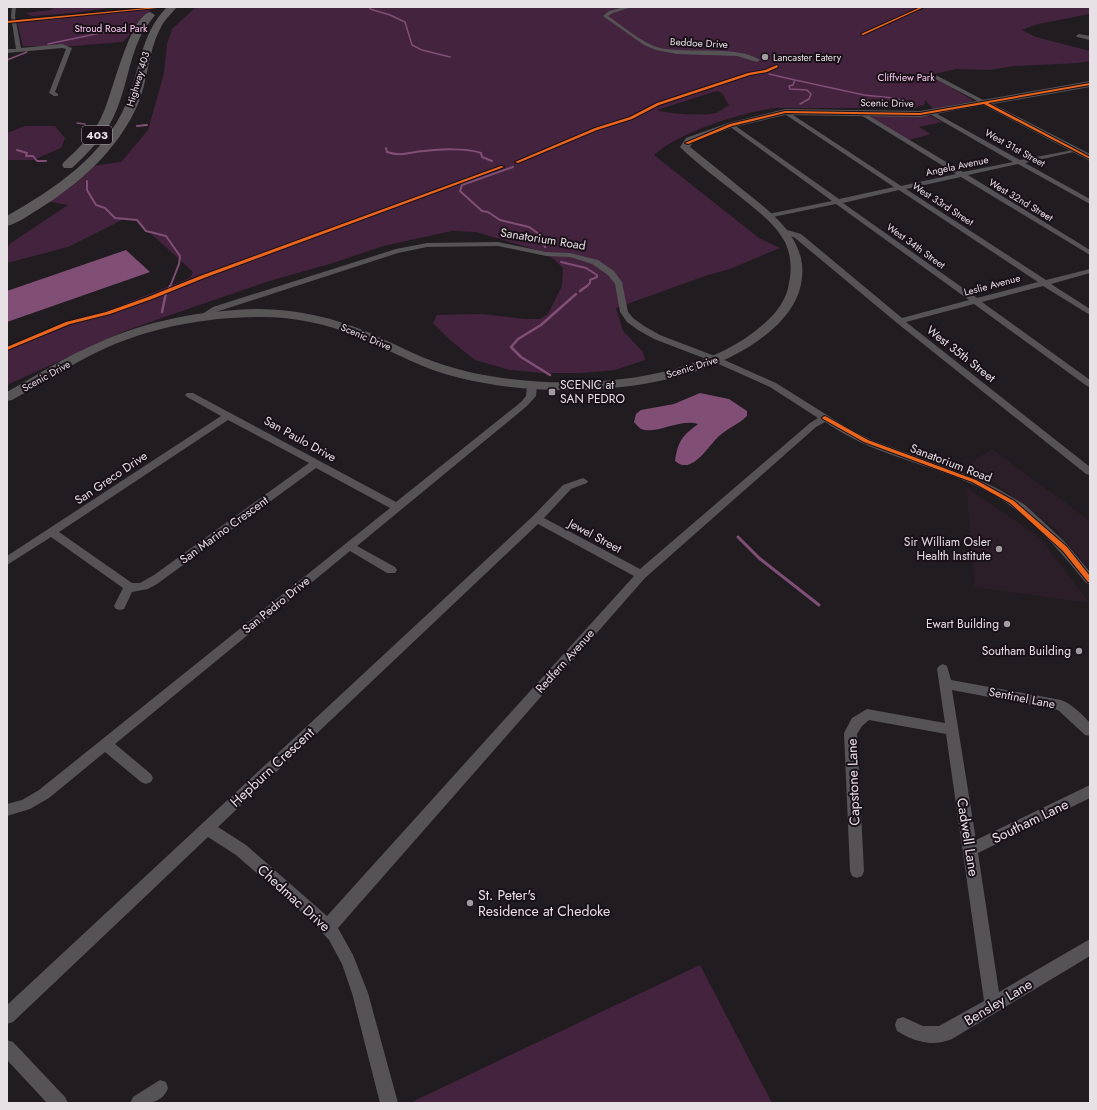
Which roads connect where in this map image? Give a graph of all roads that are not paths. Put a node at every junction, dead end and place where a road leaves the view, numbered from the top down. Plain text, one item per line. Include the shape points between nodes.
1 (14, 7) edge
2 (159, 7) edge
3 (172, 7) edge
4 (630, 7) edge
5 (13, 16) junction
6 (7, 17) edge
7 (1079, 36) dead end
8 (1090, 38) edge
9 (18, 48) junction
10 (7, 51) edge
11 (757, 60) dead end
12 (930, 74) dead end
13 (1090, 84) edge
14 (56, 95) dead end
15 (985, 103) junction
16 (785, 112) junction
17 (930, 112) junction
18 (861, 113) junction
19 (731, 125) junction
20 (1076, 150) junction
21 (1090, 158) edge
22 (1021, 163) junction
23 (60, 172) dead end
24 (962, 175) junction
25 (902, 188) junction
26 (837, 202) junction
27 (1090, 202) edge
28 (771, 216) junction
29 (7, 222) edge
30 (784, 231) junction
31 (794, 249) junction
32 (818, 253) junction
33 (1090, 253) edge
34 (1090, 271) edge
35 (1045, 283) junction
36 (975, 301) junction
37 (1090, 313) edge
38 (203, 316) junction
39 (900, 320) junction
40 (717, 360) junction
41 (1090, 384) edge
42 (532, 386) junction
43 (190, 394) dead end
44 (7, 397) edge
45 (229, 415) junction
46 (825, 418) junction
47 (1090, 460) edge
48 (316, 463) junction
49 (1079, 463) junction
50 (1090, 472) edge
51 (583, 481) dead end
52 (396, 507) junction
53 (537, 519) junction
54 (52, 533) junction
55 (349, 546) junction
56 (7, 561) edge
57 (391, 570) dead end
58 (641, 575) junction
59 (1090, 580) edge
60 (129, 587) junction
61 (120, 606) dead end
62 (943, 669) dead end
63 (945, 684) junction
64 (952, 730) junction
65 (1090, 731) edge
66 (106, 745) junction
67 (146, 778) dead end
68 (1090, 791) edge
69 (7, 810) edge
70 (208, 828) junction
71 (970, 850) junction
72 (857, 872) dead end
73 (328, 927) junction
74 (1090, 947) edge
75 (993, 1005) junction
76 (7, 1016) edge
77 (903, 1025) dead end
78 (7, 1048) edge
79 (160, 1088) dead end
80 (59, 1103) edge
81 (139, 1103) edge
82 (389, 1103) edge

1 - 5 street
2 - 23 highway, Highway 403 / 403 via 140,26 111,111 100,130 79,155
3 - 29 highway, Highway 403 / 403 via 156,25 150,37 132,104 102,153 69,181
4 - 11 street, Beddoe Drive via 605,16 651,46 677,52 738,54
5 - 6 street
5 - 9 street
7 - 8 street
9 - 10 street
9 - 14 street via 69,48 52,93
12 - 15 street
13 - 15 street, Scenic Drive
15 - 17 street, Scenic Drive
15 - 20 street
16 - 18 street, Scenic Drive
16 - 19 street, Scenic Drive
16 - 25 street, West 33rd Street
17 - 18 street, Scenic Drive
17 - 22 street, West 31st Street
18 - 24 street, West 32nd Street
19 - 26 street, West 34th Street
19 - 28 street, Scenic Drive via 689,140 685,147
20 - 21 street
20 - 22 street, Angela Avenue
22 - 24 street, Angela Avenue
22 - 27 street, West 31st Street
24 - 25 street, Angela Avenue
24 - 33 street, West 32nd Street
25 - 26 street, Angela Avenue
25 - 35 street, West 33rd Street
26 - 28 street, Angela Avenue
26 - 36 street, West 34th Street
28 - 30 street, Scenic Drive
30 - 31 street, Scenic Drive
30 - 32 street, West 35th Street via 798,236
31 - 32 street, West 35th Street via 805,248
31 - 40 street, Scenic Drive via 797,279 784,310 755,338
32 - 39 street, West 35th Street
34 - 35 street, Leslie Avenue
35 - 36 street, Leslie Avenue
35 - 37 street, West 33rd Street
36 - 39 street, Leslie Avenue
36 - 41 street, West 34th Street
38 - 40 street, Sanatorium Road via 216,308 396,251 427,246 498,244 546,254 570,255 595,262 611,273 619,284 624,312 630,320 656,337
38 - 42 street, Scenic Drive via 261,313 314,318 353,331 434,366 487,380
38 - 44 street, Scenic Drive via 153,327 102,345
39 - 49 street, West 35th Street
40 - 42 street, Scenic Drive via 625,383 565,387
40 - 46 street, Sanatorium Road via 774,385
42 - 52 street, San Pedro Drive via 530,396 524,404
43 - 45 street, San Paulo Drive
45 - 48 street, San Paulo Drive
45 - 54 street, San Greco Drive
46 - 58 street, Redfern Avenue via 813,425
46 - 59 street, Sanatorium Road via 866,441 974,481 1012,502 1065,549
47 - 49 street
48 - 52 street, San Paulo Drive
48 - 60 street, San Marino Crescent via 156,579 140,588
49 - 50 street, West 35th Street
51 - 53 street, Hepburn Crescent via 567,487
52 - 55 street, San Pedro Drive
53 - 58 street, Jewel Street
53 - 70 street, Hepburn Crescent
54 - 56 street, San Greco Drive
54 - 60 street
55 - 57 street
55 - 66 street, San Pedro Drive
58 - 73 street, Redfern Avenue
60 - 61 street
62 - 63 street, Cadwell Lane
63 - 64 street, Cadwell Lane
63 - 65 street, Sentinel Lane via 1061,705
64 - 71 street, Cadwell Lane
64 - 72 street, Capstone Lane via 867,714 857,722 850,733
66 - 67 street
66 - 69 street, San Pedro Drive via 44,794 25,805
68 - 71 street, Southam Lane
70 - 73 street, Chedmac Drive via 241,850
70 - 76 street, Hepburn Crescent
71 - 75 street, Cadwell Lane
73 - 82 street, Chedmac Drive via 348,960 360,993
74 - 75 street, Bensley Lane
75 - 77 street, Bensley Lane via 946,1033 931,1037 915,1033
78 - 80 street
79 - 81 street

